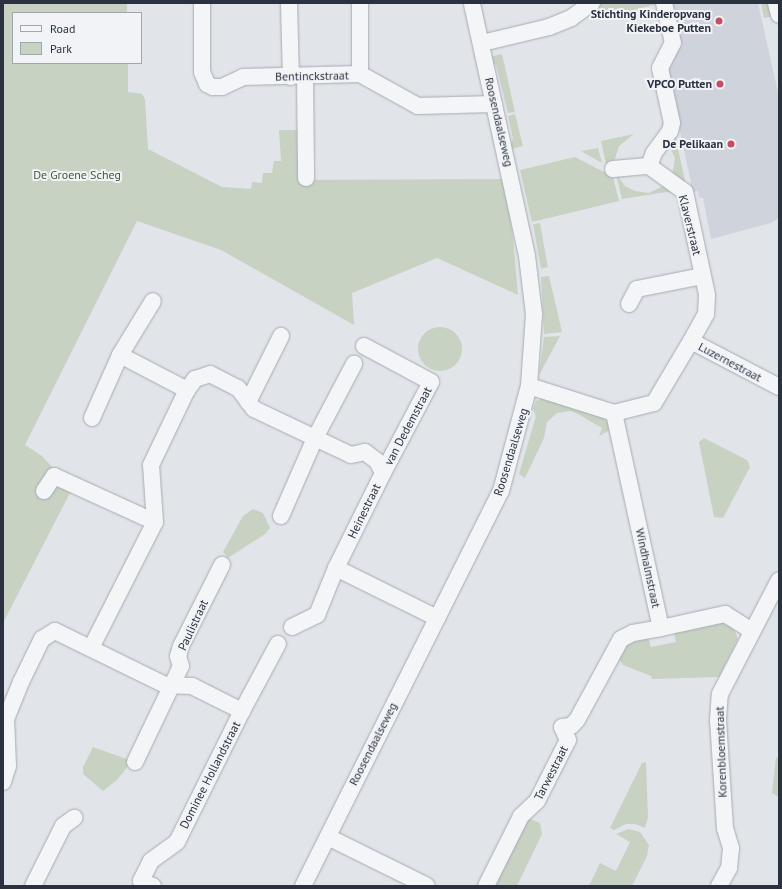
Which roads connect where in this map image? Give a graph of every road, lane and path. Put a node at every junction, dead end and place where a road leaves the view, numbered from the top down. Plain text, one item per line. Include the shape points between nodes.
1 (202, 3) edge
2 (289, 3) edge
3 (360, 3) edge
4 (472, 3) edge
5 (592, 3) edge
6 (664, 3) edge
7 (776, 3) edge
8 (779, 15) edge
9 (482, 43) junction
10 (360, 74) junction
11 (298, 76) junction
12 (494, 104) junction
13 (650, 166) junction
14 (613, 169) dead end
15 (306, 178) dead end
16 (702, 276) junction
17 (153, 302) dead end
18 (629, 304) dead end
19 (281, 336) dead end
20 (691, 341) junction
21 (364, 346) dead end
22 (120, 355) junction
23 (354, 364) dead end
24 (529, 386) junction
25 (779, 387) edge
26 (187, 390) junction
27 (248, 402) junction
28 (614, 413) junction
29 (92, 418) dead end
30 (316, 438) junction
31 (383, 473) junction
32 (44, 491) dead end
33 (281, 516) dead end
34 (155, 522) junction
35 (222, 565) dead end
36 (336, 568) junction
37 (779, 580) edge
38 (437, 618) junction
39 (292, 627) dead end
40 (661, 628) junction
41 (752, 631) junction
42 (278, 644) dead end
43 (91, 648) junction
44 (172, 686) junction
45 (242, 711) junction
46 (6, 756) edge
47 (135, 762) dead end
48 (3, 782) edge
49 (74, 818) dead end
50 (328, 837) junction
51 (33, 886) edge
52 (152, 886) edge
53 (303, 886) edge
54 (427, 886) edge
55 (486, 886) edge
56 (719, 886) edge

1 - 11 street, Bentinckstraat via 202,72 207,84 222,87 243,77
2 - 11 street
3 - 10 street
4 - 9 street, Roosendaalseweg
5 - 9 street via 571,18 549,27
6 - 13 street via 673,43 660,68 672,123 670,131 654,153
7 - 8 street
9 - 12 street, Roosendaalseweg
10 - 11 street, Bentinckstraat
10 - 12 street, Bentinckstraat via 418,106
11 - 15 street
12 - 24 street, Roosendaalseweg via 522,226 530,277 534,314
13 - 14 street
13 - 16 street, Klaverstraat via 685,192
16 - 18 street via 637,289
16 - 20 street, Klaverstraat via 707,295 706,314
17 - 22 street
19 - 27 street
20 - 25 street, Luzernestraat
20 - 28 street, Luzernestraat via 654,403
21 - 31 street, van Dedemstraat via 431,382
22 - 26 street
22 - 29 street
23 - 30 street
24 - 28 street
24 - 38 street, Roosendaalseweg via 501,491
26 - 27 street, Heinestraat via 195,379 210,374 238,388
26 - 34 street, Heinestraat via 151,465
27 - 30 street, Heinestraat via 254,409
28 - 40 street, Windhalmstraat
30 - 31 street, Heinestraat via 351,455 365,452 377,461
30 - 33 street
31 - 36 street, Heinestraat
32 - 34 street via 54,476
34 - 43 street
35 - 44 street, Paulistraat via 181,646 178,656 181,666
36 - 38 street
36 - 39 street, Heinestraat via 317,615
37 - 41 street, Korenbloemstraat
38 - 50 street, Roosendaalseweg
40 - 41 street via 725,614
40 - 55 street, Tarwestraat via 633,633 616,644 577,720 571,726 562,727 568,740 537,801 521,816
41 - 56 street, Korenbloemstraat via 720,694 718,720 725,828 731,848 729,868
42 - 45 street
43 - 44 street, Dominee Hollandstraat
43 - 46 street, Dominee Hollandstraat via 55,631 42,639 6,719
44 - 45 street, Dominee Hollandstraat via 192,686
44 - 47 street, Paulistraat
45 - 52 street, Dominee Hollandstraat via 177,842 151,862 141,880
46 - 48 street
49 - 51 street via 63,826
50 - 53 street, Roosendaalseweg
50 - 54 street

